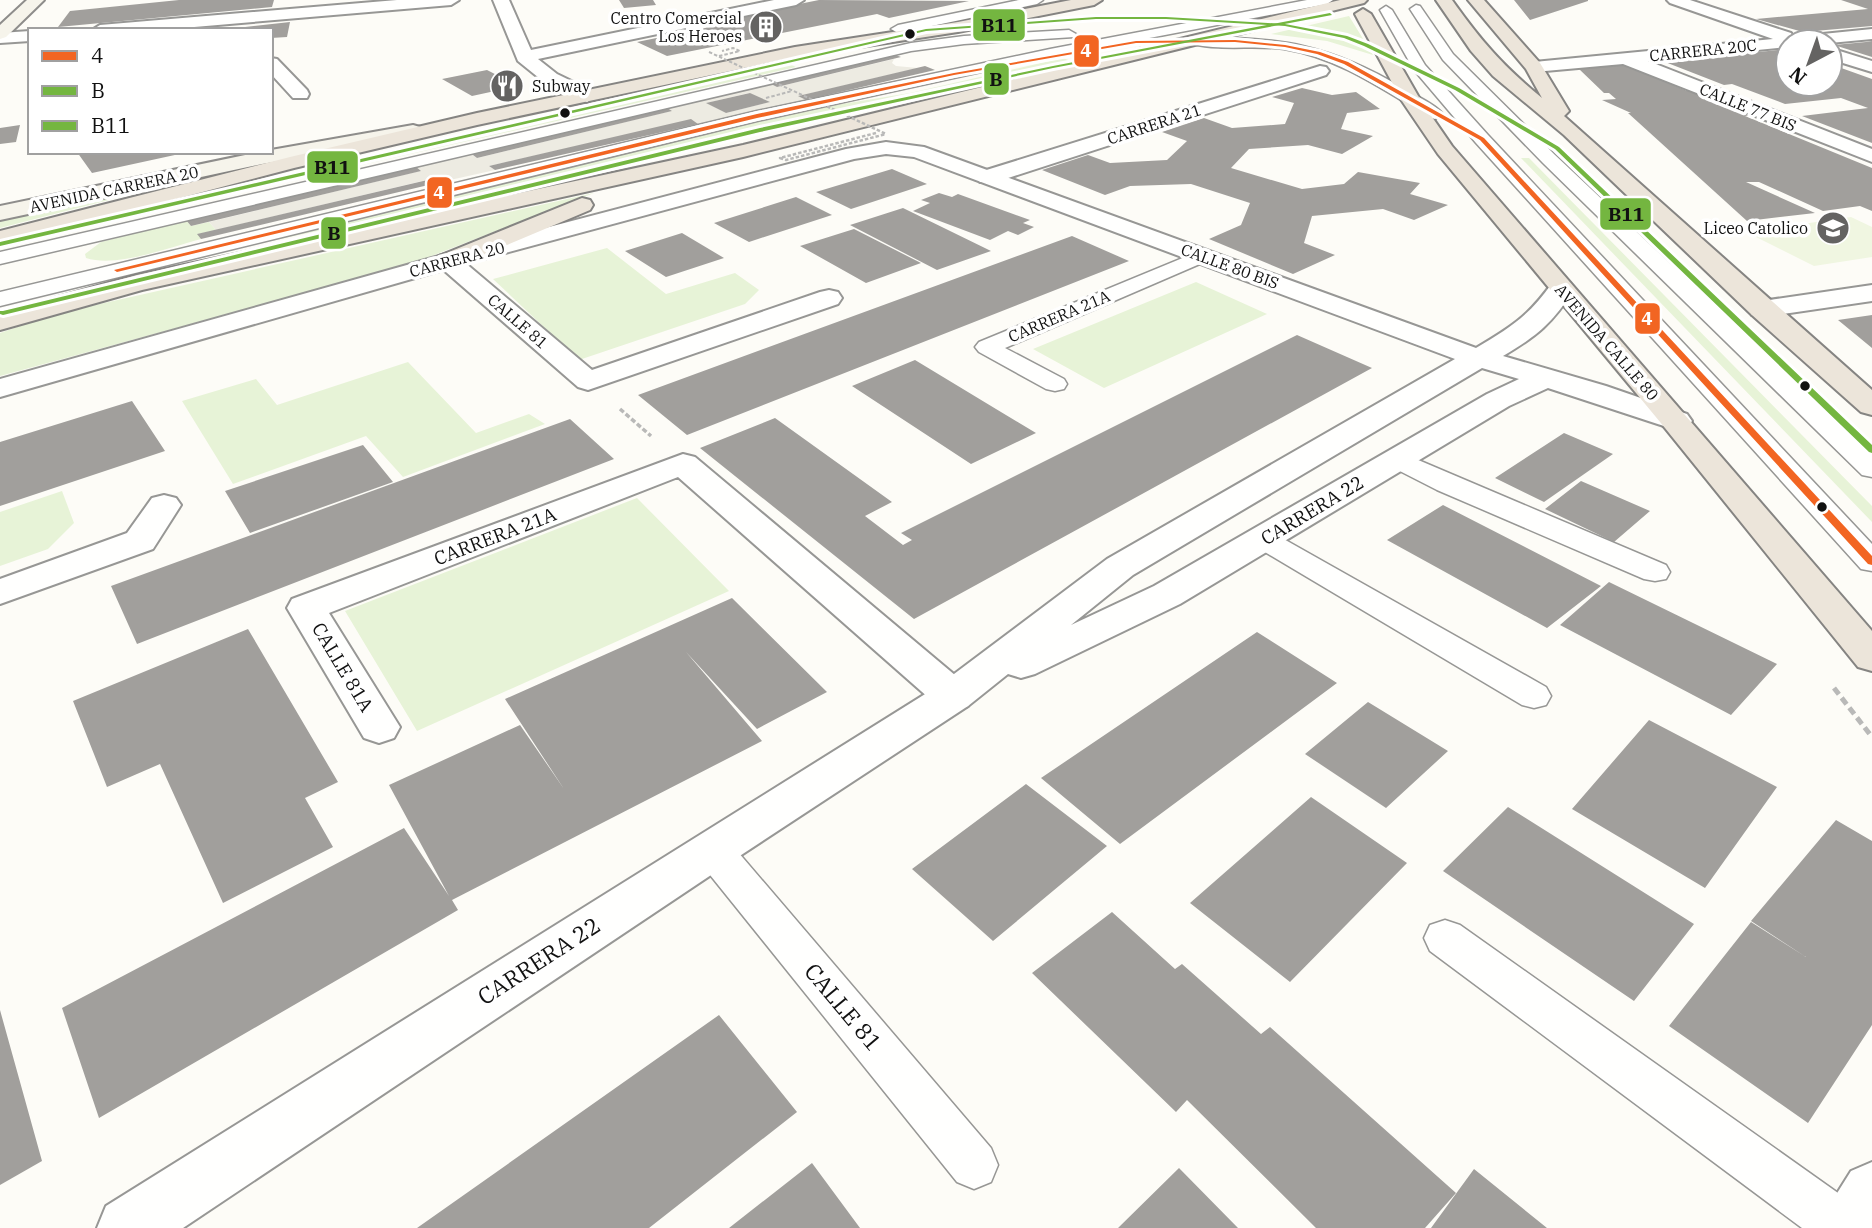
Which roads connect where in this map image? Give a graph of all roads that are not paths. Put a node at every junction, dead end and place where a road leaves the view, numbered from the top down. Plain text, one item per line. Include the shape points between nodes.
1 (36, 0) edge
2 (451, 0) edge
3 (501, 0) edge
4 (796, 0) edge
5 (1037, 0) edge
6 (1094, 0) edge
7 (1284, 0) edge
8 (1327, 0) edge
9 (1444, 0) edge
10 (1476, 0) edge
11 (1675, 0) edge
12 (1361, 7) edge
13 (1416, 9) dead end
14 (1387, 10) dead end
15 (123, 28) edge
16 (1165, 32) junction
17 (1096, 33) junction
18 (1218, 34) junction
19 (1774, 34) edge
20 (1872, 34) edge
21 (0, 36) edge
22 (28, 36) edge
23 (1844, 37) edge
24 (1191, 41) junction
25 (1774, 44) edge
26 (795, 52) junction
27 (524, 57) junction
28 (1844, 57) edge
29 (1624, 58) junction
30 (273, 65) edge
31 (1534, 67) junction
32 (1872, 67) edge
33 (1320, 71) dead end
34 (954, 74) junction
35 (1396, 77) junction
36 (587, 96) junction
37 (281, 97) dead end
38 (1412, 101) junction
39 (1450, 101) junction
40 (477, 119) junction
41 (1571, 131) junction
42 (1482, 139) junction
43 (743, 151) junction
44 (917, 151) joint
45 (273, 153) edge
46 (260, 155) edge
47 (1872, 156) edge
48 (1549, 159) junction
49 (988, 177) junction
50 (0, 213) edge
51 (88, 236) junction
52 (0, 238) edge
53 (1202, 256) junction
54 (0, 258) edge
55 (448, 261) junction
56 (0, 269) edge
57 (117, 270) junction
58 (1561, 289) junction
59 (0, 293) edge
60 (1872, 293) edge
61 (829, 298) dead end
62 (0, 299) edge
63 (1762, 309) junction
64 (0, 322) edge
65 (1478, 358) junction
66 (1543, 379) junction
67 (1055, 384) dead end
68 (0, 388) edge
69 (1872, 406) edge
70 (1676, 421) junction
71 (1397, 460) junction
72 (1872, 469) edge
73 (164, 505) dead end
74 (1263, 539) junction
75 (1872, 562) edge
76 (1655, 572) dead end
77 (0, 592) edge
78 (306, 608) joint
79 (1872, 657) edge
80 (953, 696) junction
81 (1534, 696) dead end
82 (379, 727) dead end
83 (712, 849) junction
84 (1445, 938) dead end
85 (974, 1165) dead end
86 (1872, 1192) edge
87 (140, 1224) edge
88 (1844, 1228) edge
89 (1851, 1228) edge

1 - 21 main road
2 - 15 street
3 - 27 street
4 - 27 street
5 - 26 lane, AVENIDA CARRERA 20
6 - 26 highway
7 - 17 lane via 1193,20
8 - 16 lane
9 - 41 highway via 1499,72
10 - 31 highway
11 - 19 street
12 - 18 highway
12 - 35 highway, AVENIDA CALLE 80
13 - 48 lane via 1448,57
14 - 39 lane via 1419,67
16 - 17 lane
16 - 18 lane
16 - 34 lane
17 - 51 lane via 911,47
18 - 24 highway
18 - 35 lane via 1284,39 1342,51
20 - 23 street, CARRERA 20C
21 - 22 street
24 - 34 lane via 1113,46
24 - 38 lane via 1255,42 1318,53 1346,63
24 - 43 highway
25 - 29 street, CARRERA 20C
26 - 36 highway, AVENIDA CARRERA 20
27 - 36 street via 548,78
28 - 32 street
29 - 31 street, CARRERA 20C
29 - 47 street, CALLE 77 BIS
30 - 37 street via 300,94
31 - 41 highway
33 - 49 street, CARRERA 21
34 - 57 lane via 757,116
35 - 38 highway, AVENIDA CALLE 80
35 - 39 lane
36 - 40 highway, AVENIDA CARRERA 20
38 - 42 lane
38 - 58 highway, AVENIDA CALLE 80 via 1425,125
39 - 42 lane
39 - 48 lane
40 - 45 main road, AVENIDA CARRERA 20
40 - 52 highway, AVENIDA CARRERA 20
41 - 63 highway
42 - 75 lane
43 - 55 highway via 566,211
43 - 64 highway via 137,283
44 - 49 street, CALLE 80 BIS
44 - 55 street, CARRERA 20 via 886,148 853,153
46 - 50 main road, AVENIDA CARRERA 20
48 - 72 lane
49 - 53 street, CALLE 80 BIS
51 - 54 lane
51 - 57 lane via 71,246 63,255 64,263 94,272
53 - 65 street, CALLE 80 BIS
53 - 67 lane, CARRERA 21A via 987,347
55 - 61 street, CALLE 81 via 588,381
55 - 68 street, CARRERA 20
56 - 59 lane via 10,274 12,281
57 - 62 lane
58 - 65 street, CARRERA 22 via 1534,324
58 - 70 highway, AVENIDA CALLE 80
60 - 63 street
63 - 69 highway
65 - 66 street, CALLE 80 BIS
65 - 80 street, CARRERA 22 via 1119,567
66 - 70 street
66 - 71 street, CARRERA 22
70 - 79 highway, AVENIDA CALLE 80
71 - 74 street, CARRERA 22
71 - 76 lane
73 - 77 street via 140,541
74 - 80 street, CARRERA 22 via 1167,595
74 - 81 lane
78 - 80 street, CARRERA 21A via 683,464
78 - 82 street, CALLE 81A
80 - 83 street, CARRERA 22
83 - 85 lane, CALLE 81
83 - 87 street, CARRERA 22
84 - 88 lane
86 - 89 street

